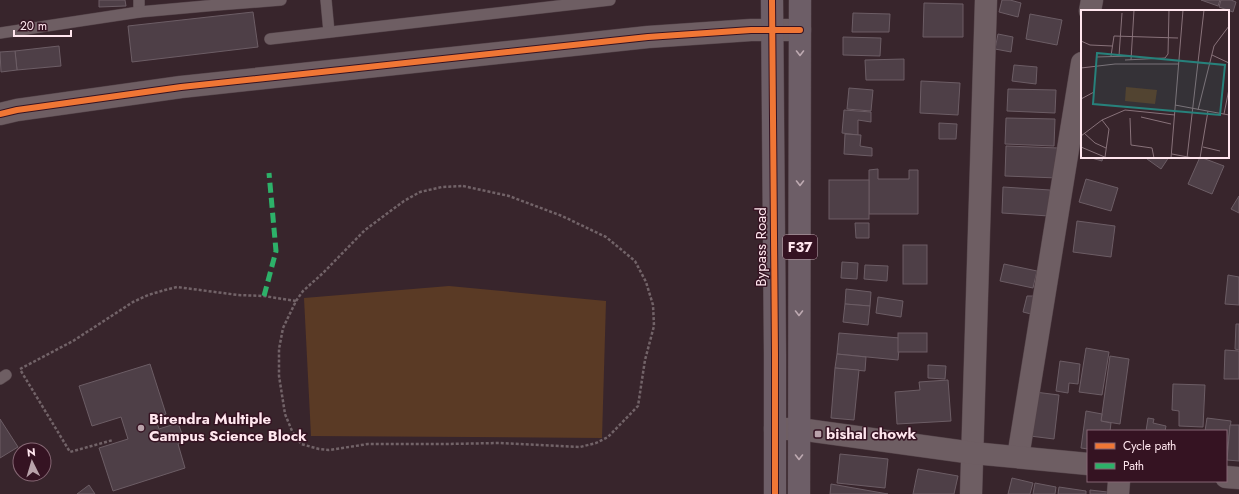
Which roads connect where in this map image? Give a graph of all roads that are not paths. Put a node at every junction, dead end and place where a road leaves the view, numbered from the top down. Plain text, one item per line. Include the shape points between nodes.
1 (139, 0) edge
2 (281, 0) edge
3 (326, 0) edge
4 (610, 0) edge
5 (772, 0) edge
6 (800, 0) edge
7 (986, 0) edge
8 (1092, 0) edge
9 (217, 2) edge
10 (1090, 10) edge
11 (139, 12) junction
12 (773, 30) junction
13 (800, 30) junction
14 (329, 32) junction
15 (0, 33) edge
16 (270, 39) dead end
17 (1081, 69) edge
18 (0, 114) edge
19 (775, 428) junction
20 (799, 429) junction
21 (973, 453) junction
22 (1018, 457) junction
23 (1087, 464) edge
24 (1227, 477) edge
25 (1239, 478) edge
26 (1119, 482) edge
27 (775, 494) edge
28 (799, 494) edge
29 (971, 494) edge
30 (1118, 494) edge

1 - 11 lane
2 - 9 lane
3 - 14 lane
4 - 14 lane
5 - 12 highway, Bypass Road / F37
6 - 13 highway, F37
7 - 21 street
8 - 10 street
9 - 11 lane
11 - 15 lane
12 - 13 street
12 - 18 street via 648,37 181,87
12 - 19 highway, Bypass Road / F37
13 -> 20 highway, F37
14 - 16 lane
17 - 22 street
19 - 20 street
19 - 27 highway, Bypass Road / F37
20 - 21 street
20 -> 28 highway, F37
21 - 22 street
21 - 29 street
22 - 23 street
24 - 25 street
26 - 30 street

